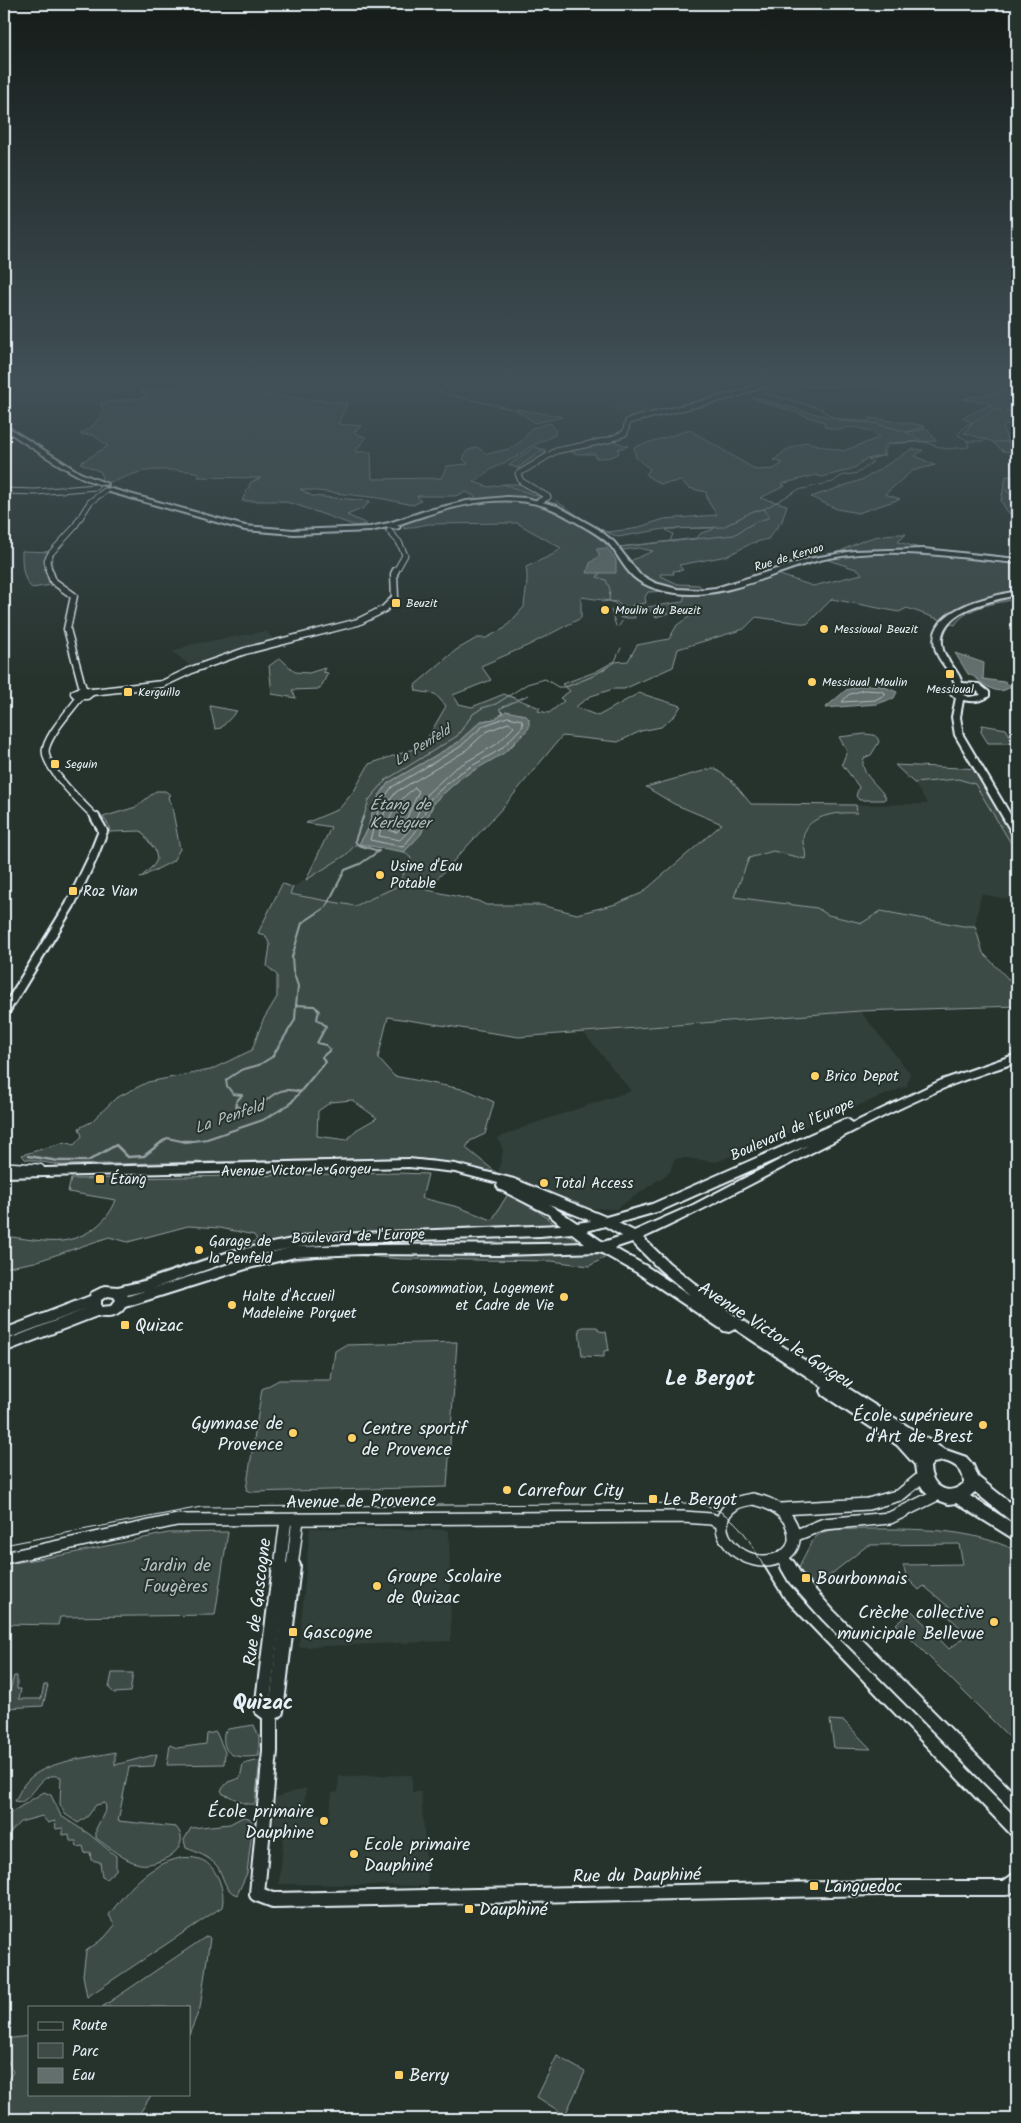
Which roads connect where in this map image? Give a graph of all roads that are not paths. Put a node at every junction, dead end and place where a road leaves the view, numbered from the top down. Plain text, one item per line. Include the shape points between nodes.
1 (92, 481) edge
2 (93, 481) edge
3 (521, 481) edge
4 (108, 488) junction
5 (96, 489) junction
6 (4, 491) edge
7 (538, 502) junction
8 (390, 529) junction
9 (1017, 561) edge
10 (1017, 594) edge
11 (971, 685) junction
12 (959, 686) junction
13 (83, 688) junction
14 (92, 692) junction
15 (81, 696) junction
16 (960, 697) junction
17 (971, 699) junction
18 (1017, 820) edge
19 (1017, 833) edge
20 (4, 1013) edge
21 (1017, 1053) edge
22 (1017, 1058) edge
23 (4, 1168) edge
24 (52, 1171) junction
25 (4, 1173) edge
26 (4, 1181) edge
27 (607, 1222) junction
28 (575, 1229) junction
29 (634, 1237) junction
30 (601, 1247) junction
31 (120, 1298) junction
32 (95, 1306) junction
33 (4, 1335) edge
34 (4, 1347) edge
35 (940, 1455) junction
36 (923, 1471) junction
37 (972, 1481) junction
38 (939, 1494) junction
39 (958, 1496) junction
40 (781, 1509) junction
41 (1017, 1518) edge
42 (292, 1520) junction
43 (721, 1523) junction
44 (1017, 1534) edge
45 (794, 1536) junction
46 (4, 1558) edge
47 (781, 1561) junction
48 (268, 1663) junction
49 (282, 1664) junction
50 (270, 1715) junction
51 (1017, 1806) edge
52 (1017, 1880) edge
53 (257, 1894) joint

1 - 5 main road
2 - 4 main road
3 - 7 street via 548,497
4 - 5 main road
4 - 8 main road via 245,528 294,532
5 - 6 street
5 - 13 street via 76,526 48,558 56,585 74,596 66,630
7 - 8 main road, Rue de Kervao via 510,498 486,500 403,520
7 - 9 main road, Rue de Kervao via 573,517 605,537 638,576 660,587 690,592 729,587 796,564 854,552 938,551
8 - 14 street via 405,555 394,574 395,598 384,609 343,627 245,650 162,684
10 - 11 main road via 973,608 947,626 945,652 963,679
10 - 12 main road via 970,606 952,616 943,626 938,636 939,646
11 - 12 main road
11 - 17 main road via 985,694
12 - 16 main road via 953,691
13 - 14 street
13 - 15 street via 74,693
14 - 15 street
15 - 20 street via 51,738 46,756 55,773 97,819 102,836 76,897
16 - 17 main road
16 - 19 main road via 956,717 959,735
17 - 18 main road via 966,703 962,718 964,735
21 - 27 main road, Boulevard de l'Europe via 923,1088 663,1205
22 - 29 main road, Boulevard de l'Europe via 909,1100
23 - 24 street, Avenue Victor le Gorgeu
24 - 25 main road, Avenue Victor le Gorgeu
24 - 27 main road, Avenue Victor le Gorgeu via 379,1163 433,1165 477,1172 510,1182
26 - 28 main road, Avenue Victor le Gorgeu via 107,1175 432,1170 475,1177 505,1187 552,1211
27 - 28 main road, Boulevard de l'Europe
27 - 29 main road, Avenue Victor le Gorgeu
28 - 30 main road, Avenue Victor le Gorgeu
28 - 31 main road, Boulevard de l'Europe via 312,1240 232,1256
29 - 30 main road, Boulevard de l'Europe
29 - 35 main road, Avenue Victor le Gorgeu via 729,1319
30 - 31 main road, Boulevard de l'Europe via 295,1252
30 - 36 main road, Avenue Victor le Gorgeu via 641,1269 902,1441
31 - 32 main road via 112,1312
31 - 32 main road via 105,1291
32 - 33 main road
32 - 34 main road
35 - 36 main road via 930,1458
35 - 37 main road, Avenue Victor le Gorgeu via 960,1460 969,1470
36 - 38 main road, Avenue Victor le Gorgeu via 929,1487
36 - 40 street via 900,1495 868,1504
37 - 39 main road via 968,1491
37 - 41 main road, Avenue Victor le Gorgeu
38 - 39 main road
38 - 45 street via 890,1518 824,1524
39 - 44 main road
40 - 43 street via 763,1500 746,1499 729,1508
40 - 45 street via 791,1521
42 - 43 street, Avenue de Provence via 683,1518 712,1519
42 - 46 street, Avenue de Provence via 177,1520
42 - 48 street, Rue de Gascogne
42 - 49 street, Rue de Gascogne
43 - 47 street via 726,1542 733,1551 754,1561
45 - 47 street
47 - 51 street via 828,1615
48 - 49 street
48 - 50 street, Rue de Gascogne via 262,1709
49 - 50 street, Rue de Gascogne via 276,1711
50 - 53 street, Rue de Gascogne via 270,1751
52 - 53 street, Rue du Dauphiné via 1006,1888 301,1900 273,1900

